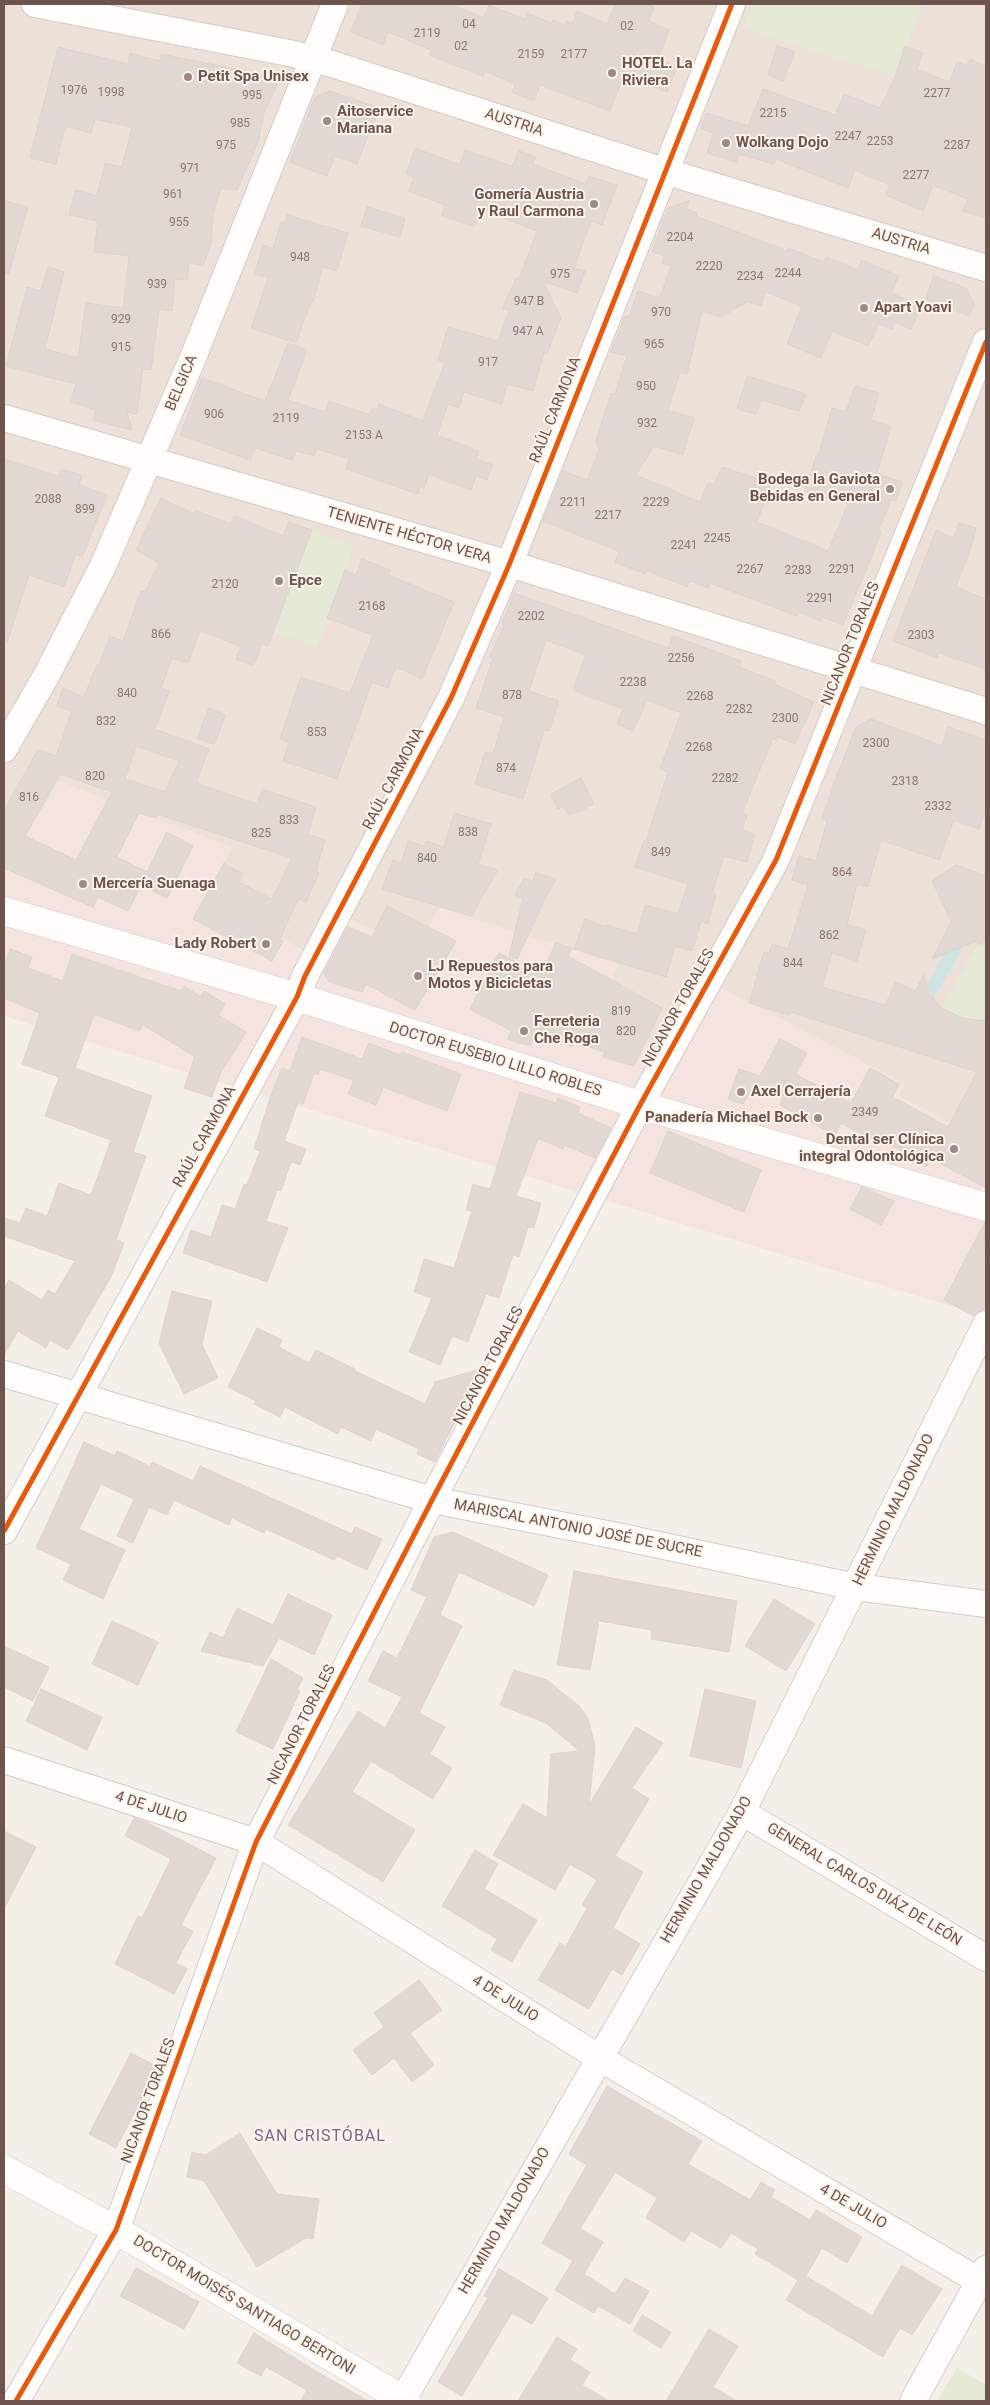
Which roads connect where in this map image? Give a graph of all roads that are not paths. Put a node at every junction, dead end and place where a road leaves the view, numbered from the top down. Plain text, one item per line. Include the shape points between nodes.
1 (35, 4) edge
2 (335, 4) edge
3 (732, 4) edge
4 (312, 59) junction
5 (664, 170) junction
6 (986, 268) edge
7 (986, 342) edge
8 (4, 418) edge
9 (150, 460) junction
10 (509, 565) junction
11 (854, 669) junction
12 (986, 711) edge
13 (4, 749) edge
14 (4, 911) edge
15 (297, 997) junction
16 (640, 1105) junction
17 (986, 1207) edge
18 (986, 1324) edge
19 (4, 1374) edge
20 (76, 1396) junction
21 (432, 1500) junction
22 (4, 1531) edge
23 (856, 1587) junction
24 (986, 1604) edge
25 (4, 1760) edge
26 (742, 1812) junction
27 (256, 1842) junction
28 (986, 1958) edge
29 (598, 2057) junction
30 (4, 2168) edge
31 (116, 2230) junction
32 (984, 2278) edge
33 (16, 2401) edge
34 (403, 2401) edge
35 (913, 2401) edge

1 - 4 street, AUSTRIA
2 - 4 street, BELGICA
3 - 5 street, RAÚL CARMONA
4 - 5 street, AUSTRIA
4 - 9 street, BELGICA
5 - 6 street, AUSTRIA
5 - 10 street, RAÚL CARMONA
7 - 11 street, NICANOR TORALES
8 - 9 street, TENIENTE HÉCTOR VERA
9 - 10 street, TENIENTE HÉCTOR VERA
9 - 13 street, BELGICA via 103,566
10 - 11 street, TENIENTE HÉCTOR VERA
10 - 15 street, RAÚL CARMONA via 451,698 305,976
11 - 12 street, TENIENTE HÉCTOR VERA
11 - 16 street, NICANOR TORALES via 776,860
14 - 15 main road, DOCTOR EUSEBIO LILLO ROBLES
15 - 16 main road, DOCTOR EUSEBIO LILLO ROBLES
15 - 20 street, RAÚL CARMONA
16 - 17 main road, DOCTOR EUSEBIO LILLO ROBLES
16 - 21 street, NICANOR TORALES
18 - 23 street, HERMINIO MALDONADO
19 - 20 street, MARISCAL ANTONIO JOSÉ DE SUCRE
20 - 21 street, MARISCAL ANTONIO JOSÉ DE SUCRE
20 - 22 street, RAÚL CARMONA
21 - 23 street, MARISCAL ANTONIO JOSÉ DE SUCRE
21 - 27 street, NICANOR TORALES
23 - 24 street, MARISCAL ANTONIO JOSÉ DE SUCRE
23 - 26 street, HERMINIO MALDONADO
25 - 27 street, 4 DE JULIO
26 - 28 street, GENERAL CARLOS DIÁZ DE LEÓN
26 - 29 street, HERMINIO MALDONADO
27 - 29 street, 4 DE JULIO
27 - 31 street, NICANOR TORALES
29 - 32 street, 4 DE JULIO
29 - 34 street, HERMINIO MALDONADO
30 - 31 main road, DOCTOR MOISÉS SANTIAGO BERTONI
31 - 33 street, NICANOR TORALES
31 - 34 main road, DOCTOR MOISÉS SANTIAGO BERTONI
32 - 35 street

